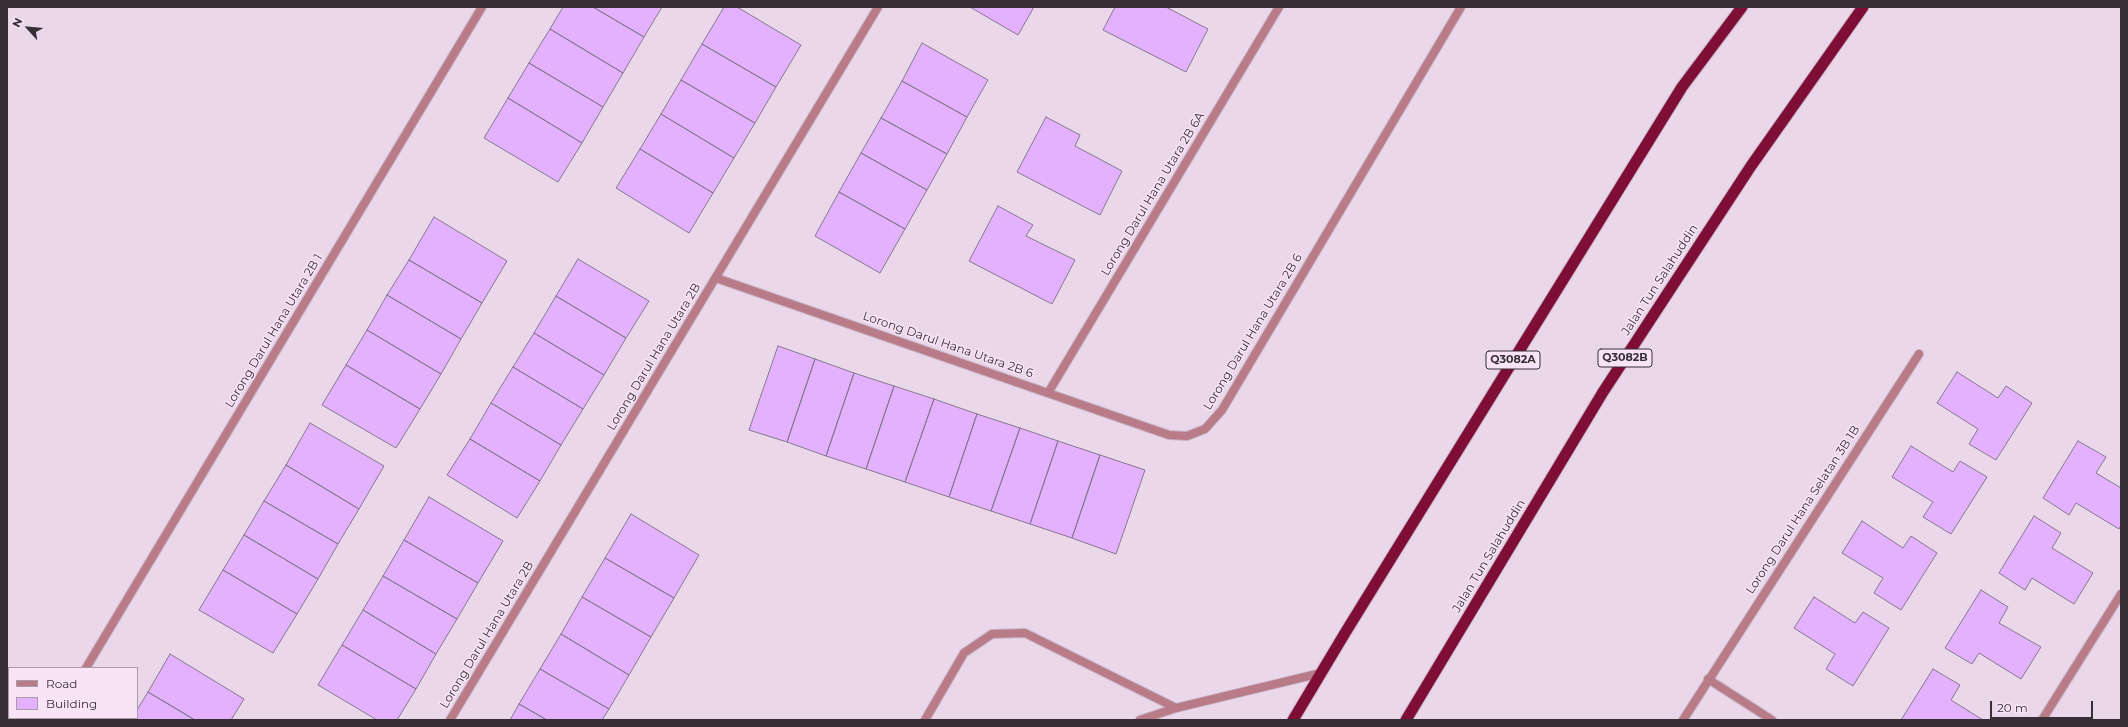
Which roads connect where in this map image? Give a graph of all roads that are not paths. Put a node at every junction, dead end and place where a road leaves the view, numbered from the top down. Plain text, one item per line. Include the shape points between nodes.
1 (482, 7) edge
2 (878, 7) edge
3 (1279, 7) edge
4 (1461, 7) edge
5 (1742, 7) edge
6 (1863, 7) edge
7 (716, 278) junction
8 (1919, 354) dead end
9 (1048, 393) junction
10 (2121, 594) edge
11 (87, 667) edge
12 (1321, 673) junction
13 (1708, 679) junction
14 (1176, 708) junction
15 (450, 720) edge
16 (925, 720) edge
17 (1140, 720) edge
18 (1293, 720) edge
19 (1406, 720) edge
20 (1683, 720) edge
21 (1772, 720) edge
22 (2042, 720) edge

1 - 11 street, Lorong Darul Hana Utara 2B 1
2 - 7 street, Lorong Darul Hana Utara 2B
3 - 9 street, Lorong Darul Hana Utara 2B 6A
4 - 9 street, Lorong Darul Hana Utara 2B 6 via 1222,410 1205,429 1187,436 1169,435
5 - 12 highway, Q3082A via 1682,87
6 - 19 highway, Jalan Tun Salahuddin / Q3082B via 1751,166 1603,392
7 - 9 street, Lorong Darul Hana Utara 2B 6
7 - 15 street, Lorong Darul Hana Utara 2B
8 - 13 street, Lorong Darul Hana Selatan 3B 1B
10 - 22 street
12 - 14 street
12 - 18 highway, Q3082A
13 - 20 street, Lorong Darul Hana Selatan 3B 1B
13 - 21 street
14 - 16 street via 1025,633 992,634 964,653
14 - 17 street

